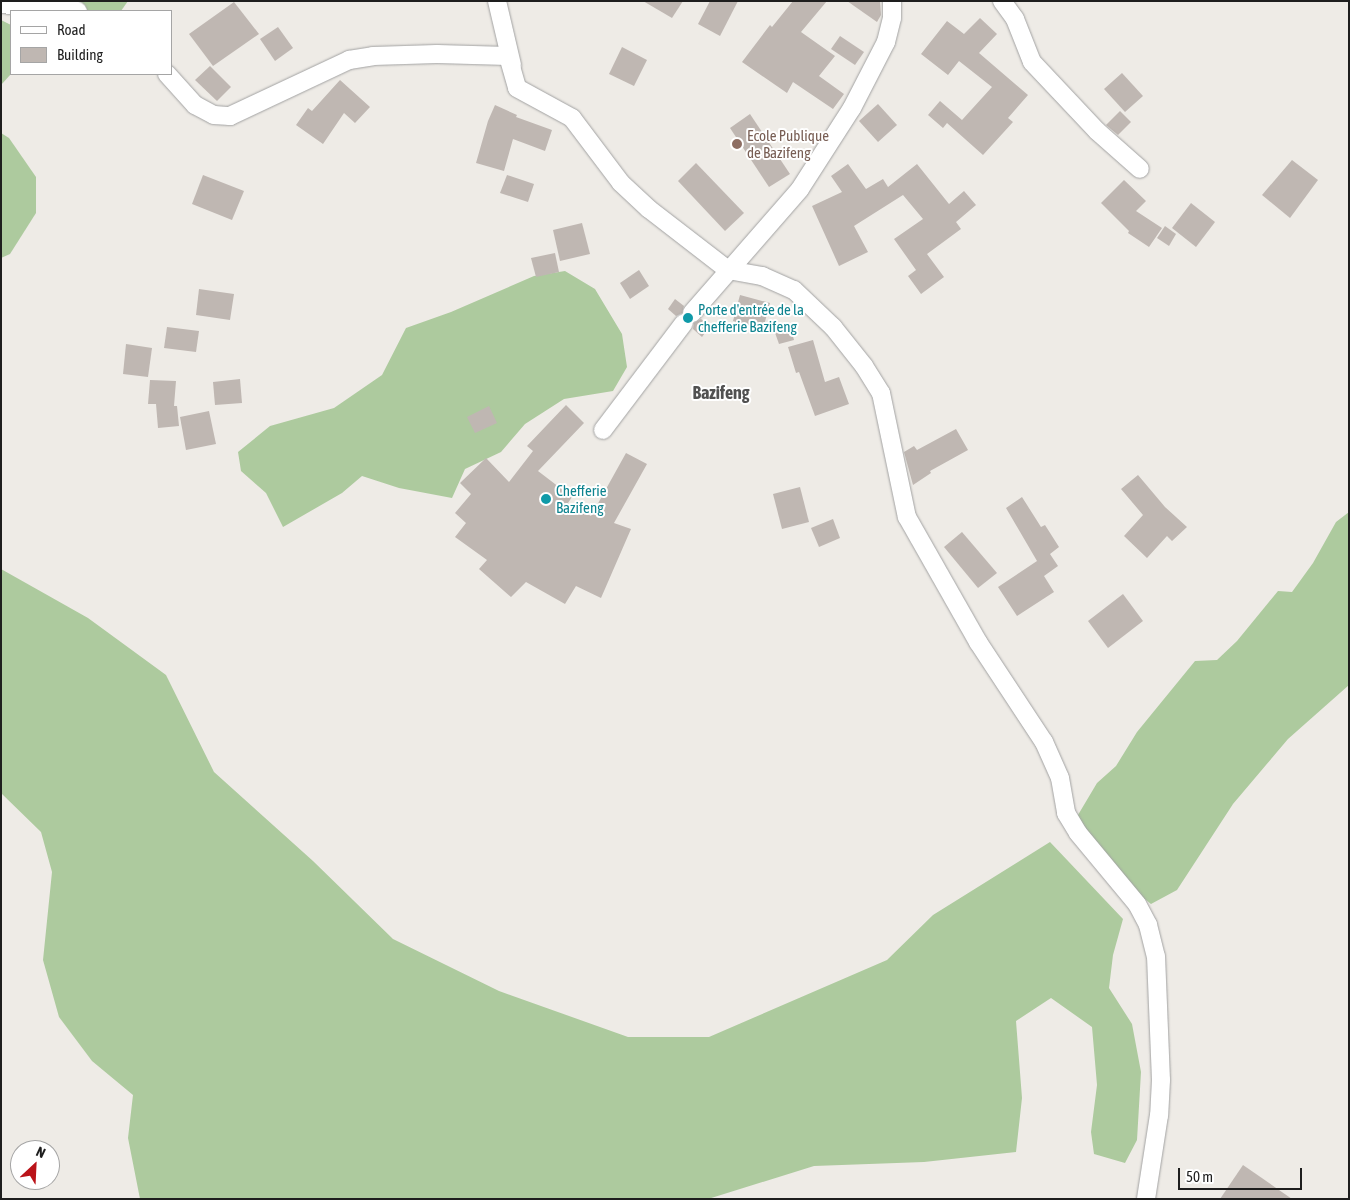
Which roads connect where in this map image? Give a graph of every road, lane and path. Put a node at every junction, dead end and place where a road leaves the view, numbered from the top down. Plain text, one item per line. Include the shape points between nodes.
1 (497, 1) edge
2 (892, 1) edge
3 (1002, 1) edge
4 (1, 4) edge
5 (71, 10) edge
6 (168, 75) edge
7 (517, 88) junction
8 (1140, 169) dead end
9 (728, 270) junction
10 (603, 430) dead end
11 (1146, 1199) edge

1 - 7 street
2 - 9 street via 886,42 852,108 800,189
3 - 8 street via 1015,19 1032,62 1097,131
4 - 5 street
6 - 7 street via 196,105 214,115 230,116 326,69 349,60 373,56 508,56
7 - 9 street via 572,118 622,183 649,209
9 - 10 street
9 - 11 street via 762,276 794,290 833,328 864,366 881,393 887,414 907,517 978,642 1044,742 1060,778 1070,820 1137,904 1148,925 1156,956 1161,1080

